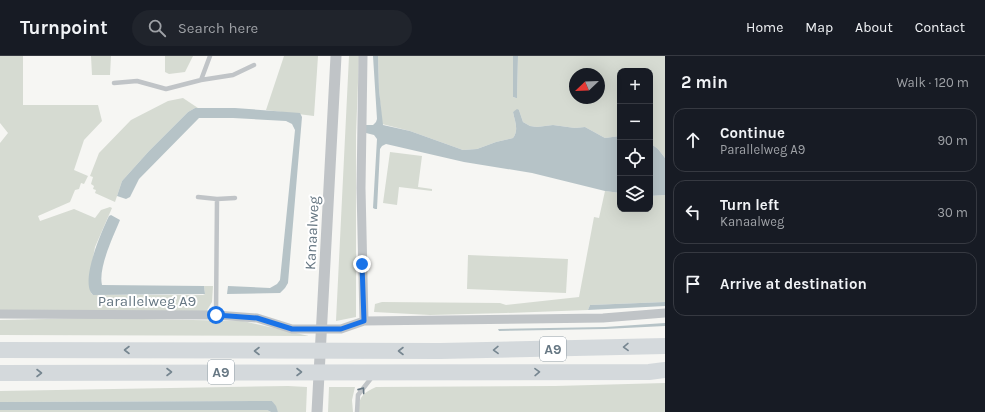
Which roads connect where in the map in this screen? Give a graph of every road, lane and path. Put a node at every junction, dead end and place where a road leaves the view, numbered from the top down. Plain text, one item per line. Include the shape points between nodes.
1 (210, 56) edge
2 (336, 56) edge
3 (363, 56) edge
4 (254, 65) dead end
5 (202, 80) junction
6 (114, 83) dead end
7 (198, 197) dead end
8 (235, 198) dead end
9 (217, 199) junction
10 (665, 313) edge
11 (0, 314) edge
12 (216, 315) junction
13 (364, 321) junction
14 (665, 346) edge
15 (0, 350) edge
16 (665, 370) edge
17 (375, 372) junction
18 (0, 373) edge
19 (317, 412) edge
20 (357, 412) edge

1 - 5 lane
2 - 19 street, Kanaalweg
3 - 13 street via 361,188
4 - 5 lane via 233,75
5 - 6 lane via 166,89 137,81
7 - 9 lane
8 - 9 lane
9 - 12 lane
10 - 13 street, Parallelweg A9 via 602,318
11 - 12 street, Parallelweg A9
12 - 13 street, Parallelweg A9 via 257,318 292,329 341,329
14 -> 15 highway, A9 via 440,351
17 -> 16 highway, A9
18 -> 17 highway, A9
20 -> 17 lane via 358,395

